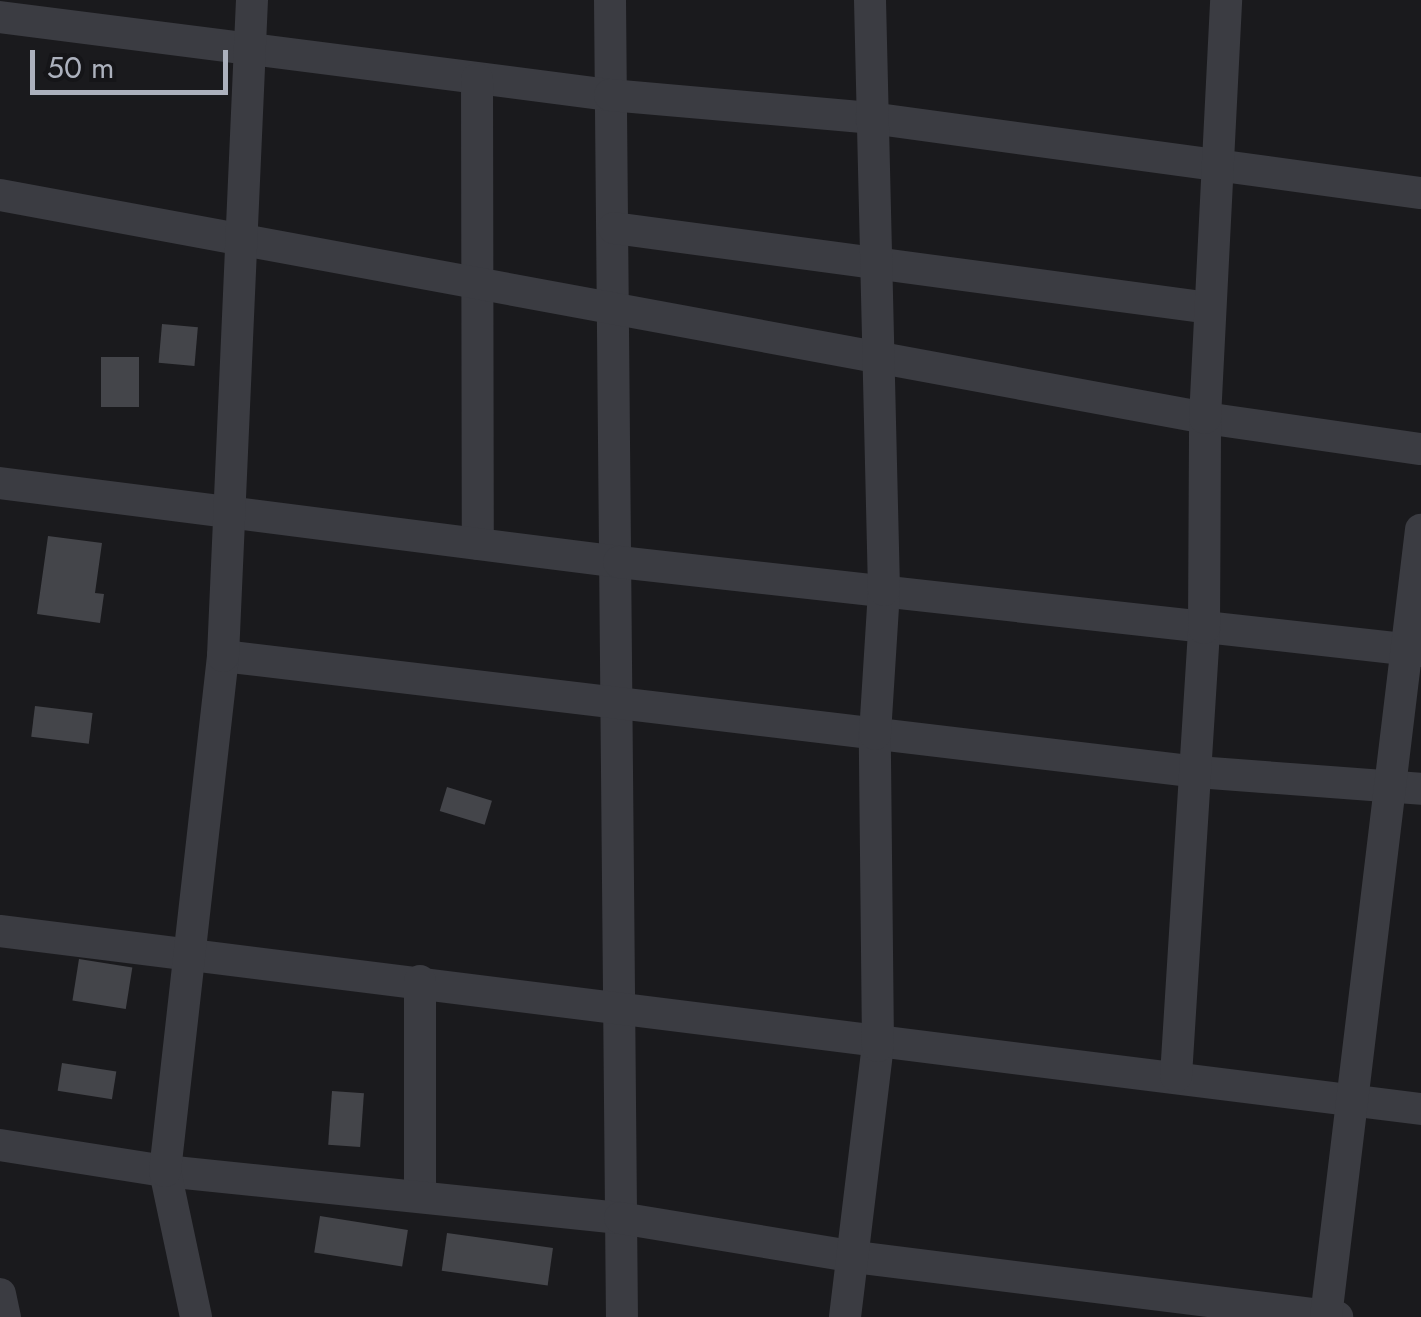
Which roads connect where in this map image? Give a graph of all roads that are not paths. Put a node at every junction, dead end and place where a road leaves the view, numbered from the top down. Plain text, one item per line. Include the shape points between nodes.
1 (252, 0) edge
2 (610, 0) edge
3 (870, 0) edge
4 (1226, 0) edge
5 (0, 17) edge
6 (246, 52) junction
7 (477, 80) junction
8 (610, 95) junction
9 (870, 118) junction
10 (1217, 169) junction
11 (1421, 193) edge
12 (0, 196) edge
13 (614, 228) junction
14 (239, 240) junction
15 (874, 261) junction
16 (476, 284) junction
17 (1210, 308) junction
18 (616, 309) junction
19 (876, 358) junction
20 (1206, 418) junction
21 (1421, 449) edge
22 (0, 483) edge
23 (228, 513) junction
24 (1421, 530) edge
25 (478, 544) junction
26 (619, 562) junction
27 (884, 590) junction
28 (1204, 628) junction
29 (1415, 650) edge
30 (223, 656) junction
31 (616, 705) junction
32 (875, 734) junction
33 (1197, 772) junction
34 (1405, 787) edge
35 (0, 931) edge
36 (192, 955) junction
37 (420, 981) junction
38 (616, 1004) junction
39 (878, 1046) junction
40 (1176, 1076) junction
41 (1351, 1099) junction
42 (1421, 1110) edge
43 (0, 1145) edge
44 (166, 1172) junction
45 (420, 1194) junction
46 (620, 1218) junction
47 (855, 1257) junction
48 (0, 1294) edge
49 (1330, 1316) edge
50 (5, 1317) edge
51 (196, 1317) edge
52 (622, 1317) edge
53 (845, 1317) edge

1 - 6 street
2 - 8 street
3 - 9 street
4 - 10 street
5 - 6 street
6 - 7 street
6 - 14 street
7 - 8 street
7 - 16 street
8 - 9 street
8 - 13 street
9 - 10 street
9 - 15 street
10 - 11 street
10 - 17 street
12 - 14 street
13 - 15 street
13 - 18 street
14 - 16 street
14 - 23 street
15 - 17 street
15 - 19 street
16 - 18 street
16 - 25 street
17 - 20 street
18 - 19 street
18 - 26 street
19 - 20 street
19 - 27 street
20 - 21 street
20 - 28 street
22 - 23 street
23 - 25 street
23 - 30 street
24 - 29 street
25 - 26 street
26 - 27 street
26 - 31 street
27 - 28 street
27 - 32 street
28 - 29 street
28 - 33 street
29 - 34 street
30 - 31 street
30 - 36 street
31 - 32 street
31 - 38 street
32 - 33 street
32 - 39 street
33 - 34 street
33 - 40 street
34 - 41 street
35 - 36 street
36 - 37 street
36 - 44 street
37 - 38 street
37 - 45 street
38 - 39 street
38 - 46 street
39 - 40 street
39 - 47 street
40 - 41 street
41 - 42 street
41 - 49 street
43 - 44 street
44 - 45 street
44 - 51 street
45 - 46 street
46 - 47 street
46 - 52 street
47 - 49 street
47 - 53 street
48 - 50 street

